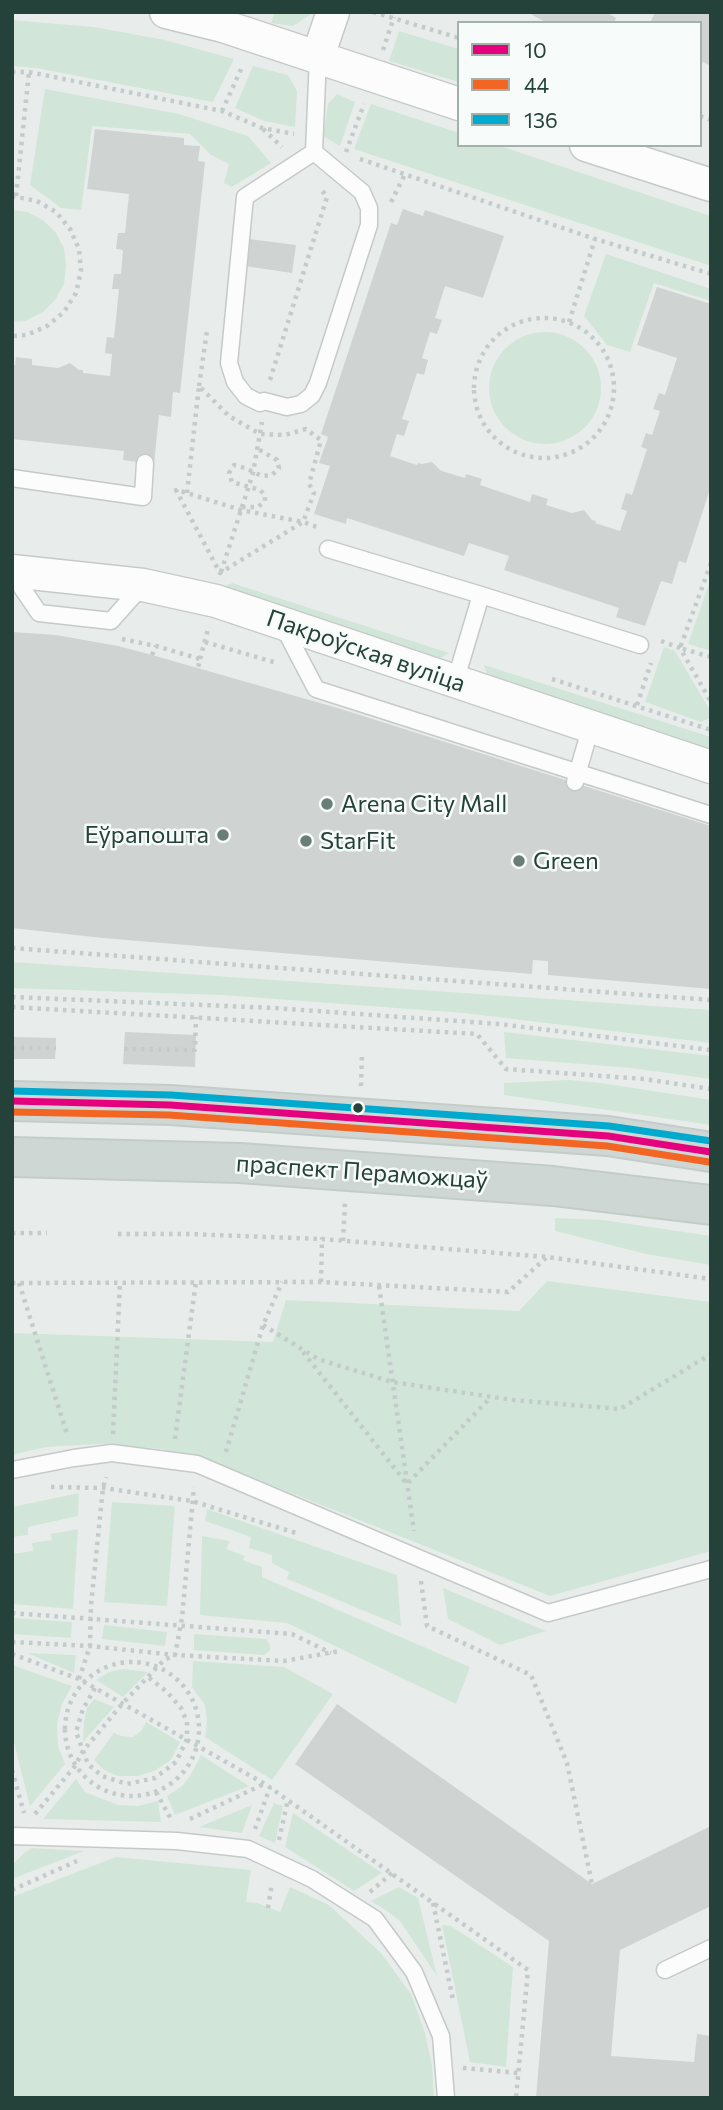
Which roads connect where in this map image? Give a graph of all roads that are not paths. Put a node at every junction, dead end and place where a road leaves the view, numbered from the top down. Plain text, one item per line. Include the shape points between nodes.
1 (166, 12) edge
2 (333, 12) edge
3 (318, 56) junction
4 (457, 103) edge
5 (592, 147) edge
6 (314, 152) junction
7 (711, 185) edge
8 (145, 463) dead end
9 (12, 478) edge
10 (328, 549) dead end
11 (14, 571) edge
12 (481, 595) junction
13 (282, 623) junction
14 (640, 645) dead end
15 (455, 681) junction
16 (591, 726) junction
17 (711, 767) edge
18 (576, 778) junction
19 (711, 815) edge
20 (12, 1101) edge
21 (711, 1152) edge
22 (12, 1157) edge
23 (711, 1205) edge
24 (12, 1470) edge
25 (711, 1569) edge
26 (12, 1836) edge
27 (711, 1948) edge
28 (665, 1970) dead end
29 (446, 2098) edge

1 - 3 street
2 - 3 street
3 - 4 street
3 - 6 lane
5 - 7 street
6 - 6 lane via 362,192 369,208 369,225 318,383 301,404 287,407 246,396 229,363 245,197
8 - 9 lane via 143,497
10 - 12 lane
11 - 13 street, Пакроўская вуліца via 143,585 216,601
12 - 14 lane
12 - 15 lane
13 - 15 street, Пакроўская вуліца
13 - 18 lane via 316,689
15 - 16 street, Пакроўская вуліца
16 - 17 street, Пакроўская вуліца
16 - 18 lane
18 - 19 lane
20 - 21 main road via 170,1105 594,1135
22 - 23 main road, праспект Пераможцаў via 240,1163 553,1186
24 - 25 lane via 112,1453 197,1464 548,1613
26 - 29 lane via 177,1841 248,1849 312,1879 375,1919 414,1972 440,2036
27 - 28 lane

